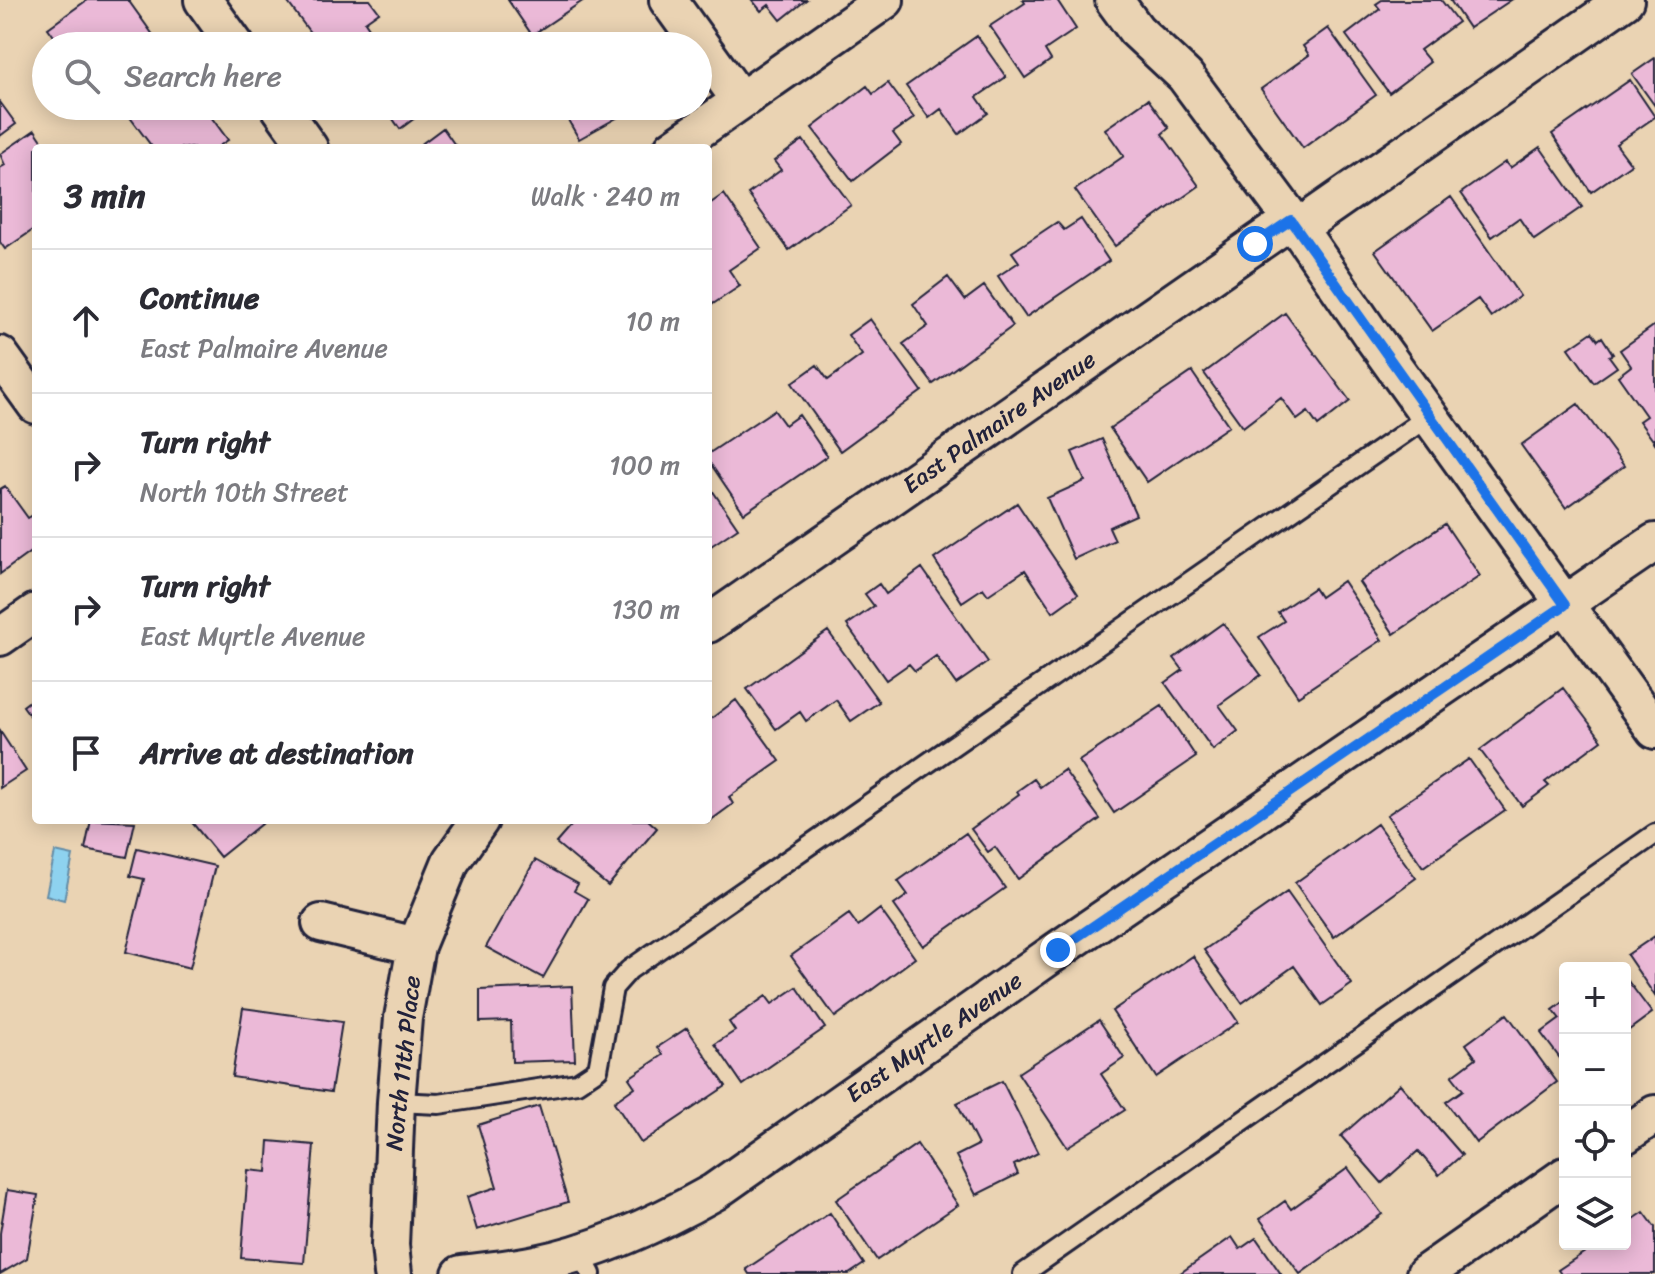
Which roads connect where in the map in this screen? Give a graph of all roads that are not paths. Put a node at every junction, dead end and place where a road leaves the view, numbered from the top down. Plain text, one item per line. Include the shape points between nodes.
1 (203, 0) edge
2 (668, 0) edge
3 (885, 0) edge
4 (1114, 0) edge
5 (1625, 0) edge
6 (226, 32) edge
7 (691, 32) edge
8 (712, 61) edge
9 (740, 100) junction
10 (289, 120) edge
11 (306, 144) edge
12 (679, 144) edge
13 (1295, 224) junction
14 (0, 355) edge
15 (32, 399) edge
16 (1429, 416) junction
17 (1655, 542) edge
18 (1565, 605) junction
19 (32, 615) edge
20 (712, 621) edge
21 (0, 637) edge
22 (1655, 730) edge
23 (477, 824) edge
24 (1655, 834) edge
25 (321, 923) dead end
26 (416, 946) junction
27 (396, 1102) junction
28 (1655, 1114) edge
29 (1631, 1131) edge
30 (1562, 1178) edge
31 (585, 1263) edge
32 (393, 1274) edge
33 (461, 1274) edge
34 (1023, 1274) edge
35 (1425, 1274) edge

1 - 6 street
2 - 7 street
3 - 9 street
4 - 13 street via 1136,30 1185,76
5 - 13 street, East Palmaire Avenue
8 - 9 street
9 - 12 street
10 - 11 street
13 - 16 street
13 - 20 street, East Palmaire Avenue
14 - 15 street
16 - 18 street
16 - 27 lane via 629,970 613,988 598,1069 577,1083 439,1104
17 - 18 street, East Myrtle Avenue
18 - 22 street
18 - 31 street, East Myrtle Avenue via 714,1192
19 - 21 street
23 - 26 street, North 11th Place via 451,861
24 - 34 lane
25 - 26 street
26 - 27 street, North 11th Place
27 - 32 street, North 11th Place
28 - 29 street
30 - 35 street
31 - 33 street, East Myrtle Avenue

